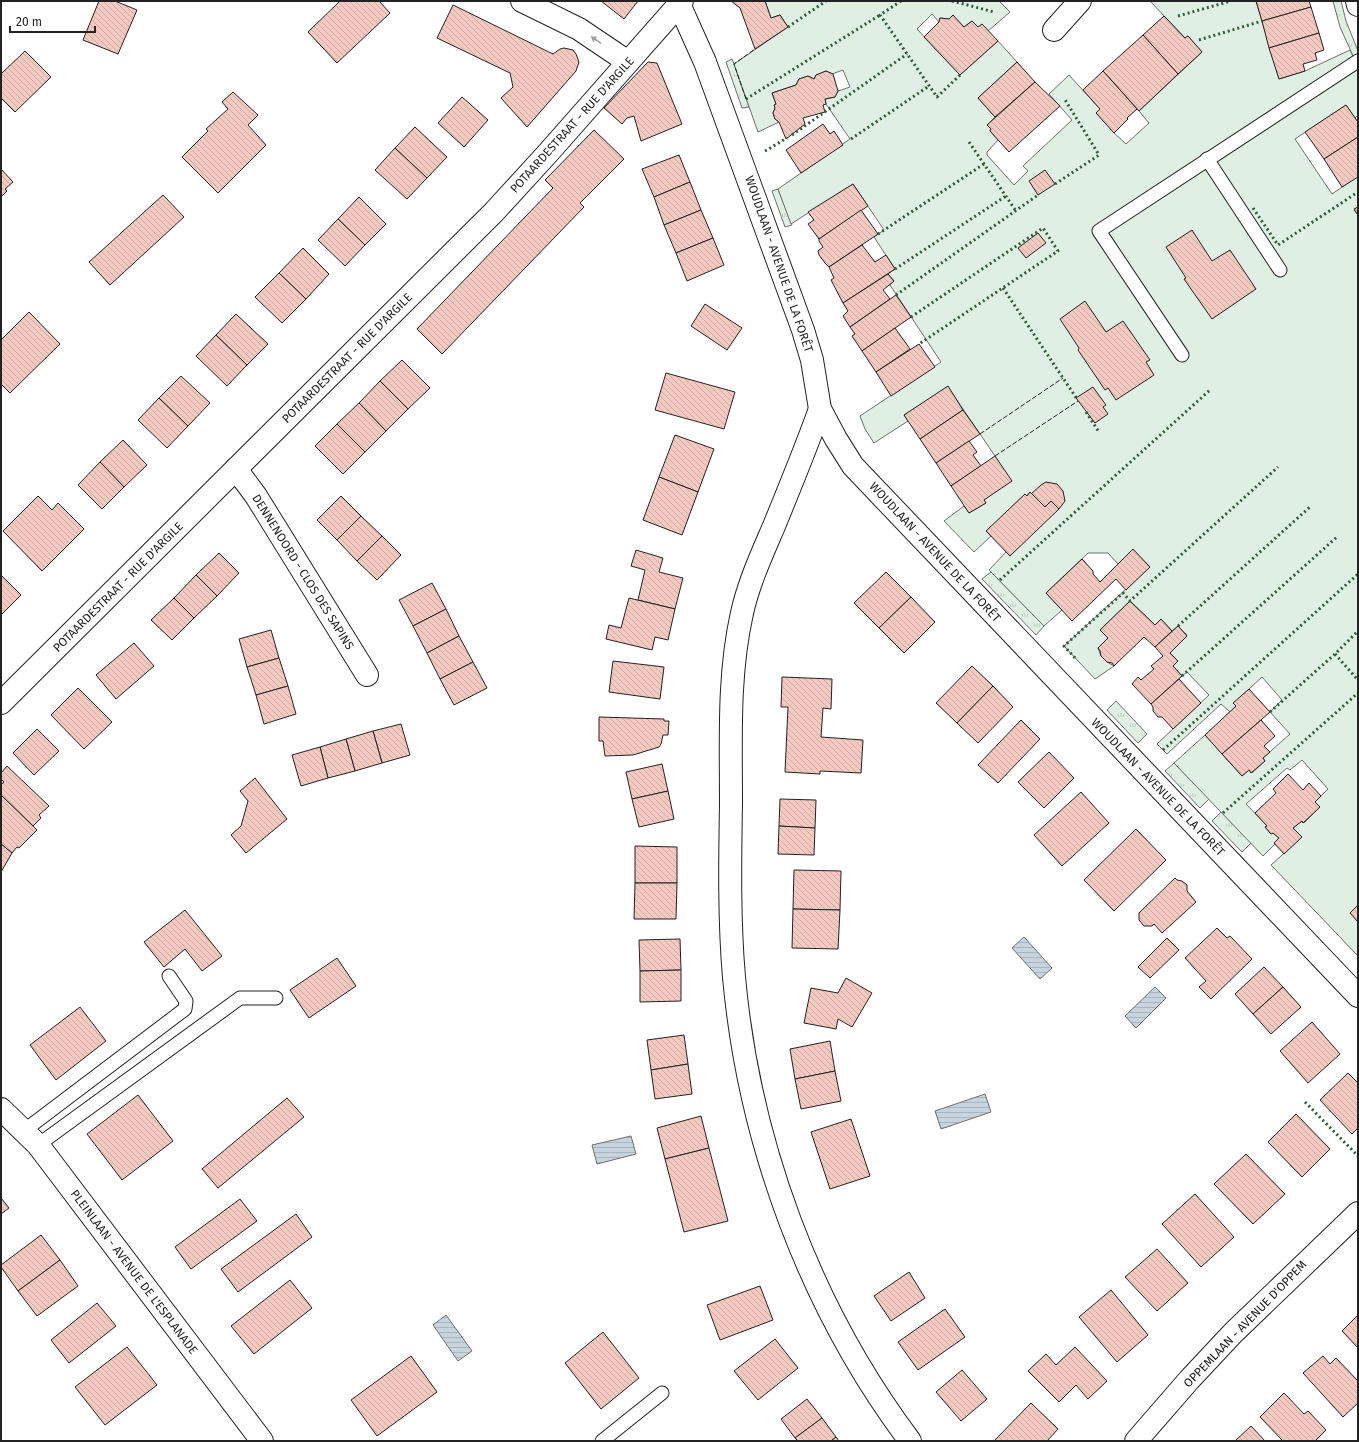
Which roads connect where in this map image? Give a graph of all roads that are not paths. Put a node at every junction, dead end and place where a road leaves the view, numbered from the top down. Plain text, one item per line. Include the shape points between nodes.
1 (522, 1) edge
2 (1080, 1) edge
3 (1356, 1) edge
4 (680, 3) edge
5 (1358, 5) edge
6 (1054, 30) dead end
7 (1358, 61) edge
8 (628, 62) junction
9 (1207, 159) junction
10 (1280, 270) dead end
11 (1182, 355) dead end
12 (820, 409) junction
13 (236, 469) junction
14 (367, 675) dead end
15 (1, 703) edge
16 (169, 976) dead end
17 (1358, 996) edge
18 (276, 998) dead end
19 (1, 1109) edge
20 (31, 1138) junction
21 (1358, 1212) edge
22 (662, 1394) dead end
23 (262, 1441) edge
24 (602, 1441) edge
25 (910, 1441) edge
26 (1136, 1441) edge

8 -> 1 street via 579,29
2 - 6 street
3 - 5 street
4 - 8 street, POTAARDESTRAAT - RUE D'ARGILE
4 - 12 street, WOUDLAAN - AVENUE DE LA FORÊT via 705,62 803,330 812,360
7 - 9 lane
8 - 13 street, POTAARDESTRAAT - RUE D'ARGILE via 494,212
9 - 10 lane
9 - 11 lane via 1099,231
12 - 17 street, WOUDLAAN - AVENUE DE LA FORÊT via 853,466
12 - 25 street via 750,586 734,657 730,842 734,977 745,1059 754,1101 784,1205 821,1293 849,1348 878,1396
13 - 14 street, DENNENOORD - CLOS DES SAPINS via 256,496
13 - 15 street, POTAARDESTRAAT - RUE D'ARGILE
16 - 20 lane via 186,1001 185,1009
18 - 20 lane via 240,998
19 - 20 street, PLEINLAAN - AVENUE DE L'ESPLANADE
20 - 23 street, PLEINLAAN - AVENUE DE L'ESPLANADE
21 - 26 street, OPPEMLAAN - AVENUE D'OPPEM via 1233,1333 1188,1380
22 - 24 lane

